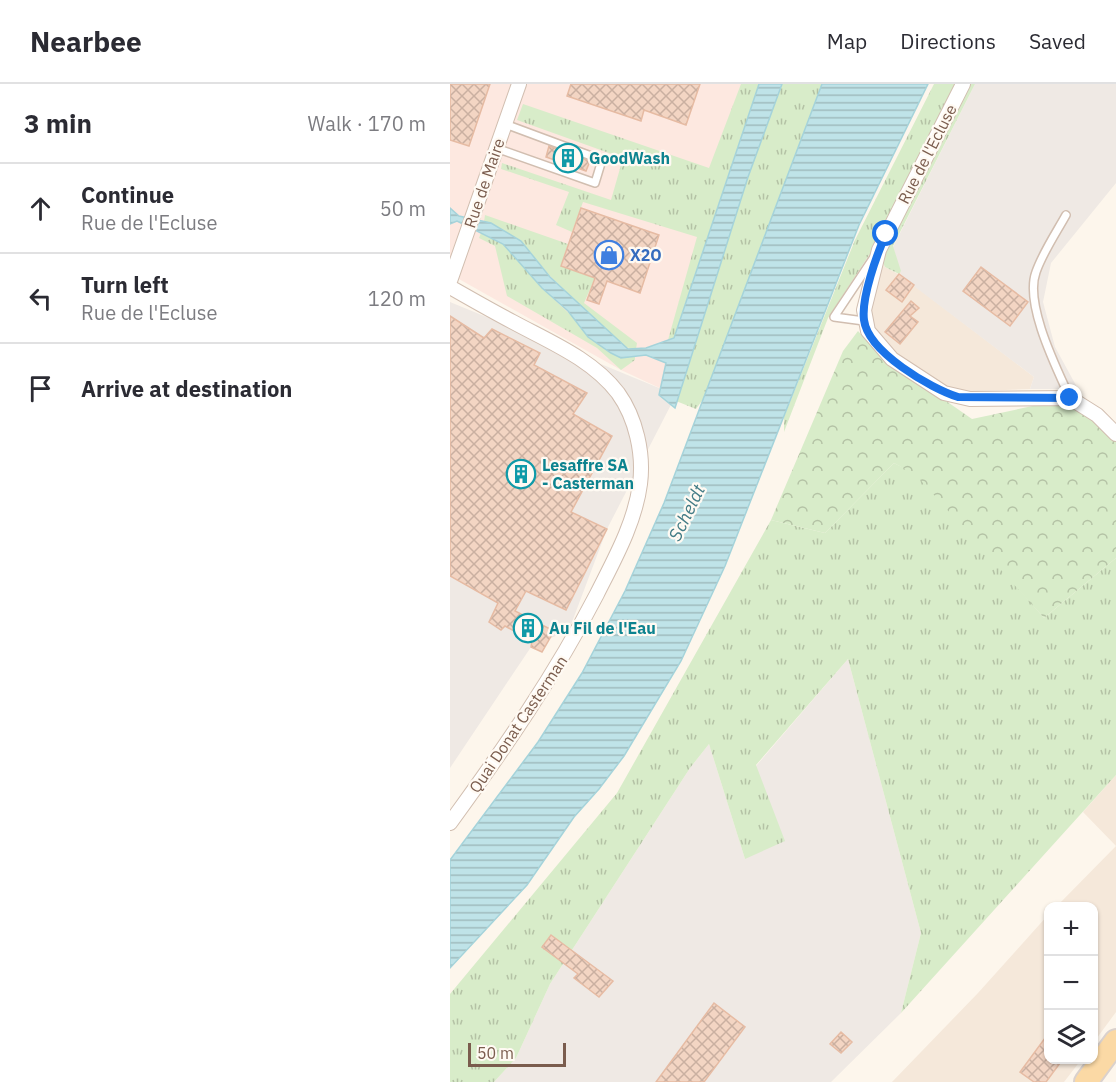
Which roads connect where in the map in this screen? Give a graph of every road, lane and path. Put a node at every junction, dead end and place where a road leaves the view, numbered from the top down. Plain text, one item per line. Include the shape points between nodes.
1 (519, 84) edge
2 (963, 84) edge
3 (505, 124) junction
4 (496, 148) junction
5 (1066, 215) dead end
6 (879, 250) junction
7 (450, 281) edge
8 (450, 287) edge
9 (864, 321) junction
10 (1070, 398) junction
11 (1116, 434) edge
12 (450, 823) edge
13 (1116, 1041) edge
14 (1086, 1082) edge

1 - 3 street, Rue de Maire
2 - 6 street, Rue de l'Ecluse
3 - 4 street, Rue de Maire
3 - 4 lane via 602,160 595,183
4 - 7 street, Rue de Maire
5 - 10 lane via 1035,274 1036,312
6 - 9 street, Rue de l'Ecluse
6 - 9 lane via 834,317
8 - 12 street, Quai Donat Casterman via 594,368 618,394 640,450 635,508 615,558 564,658 508,745
9 - 10 street via 875,342 892,359 944,393 970,399
10 - 11 street
13 - 14 main road

